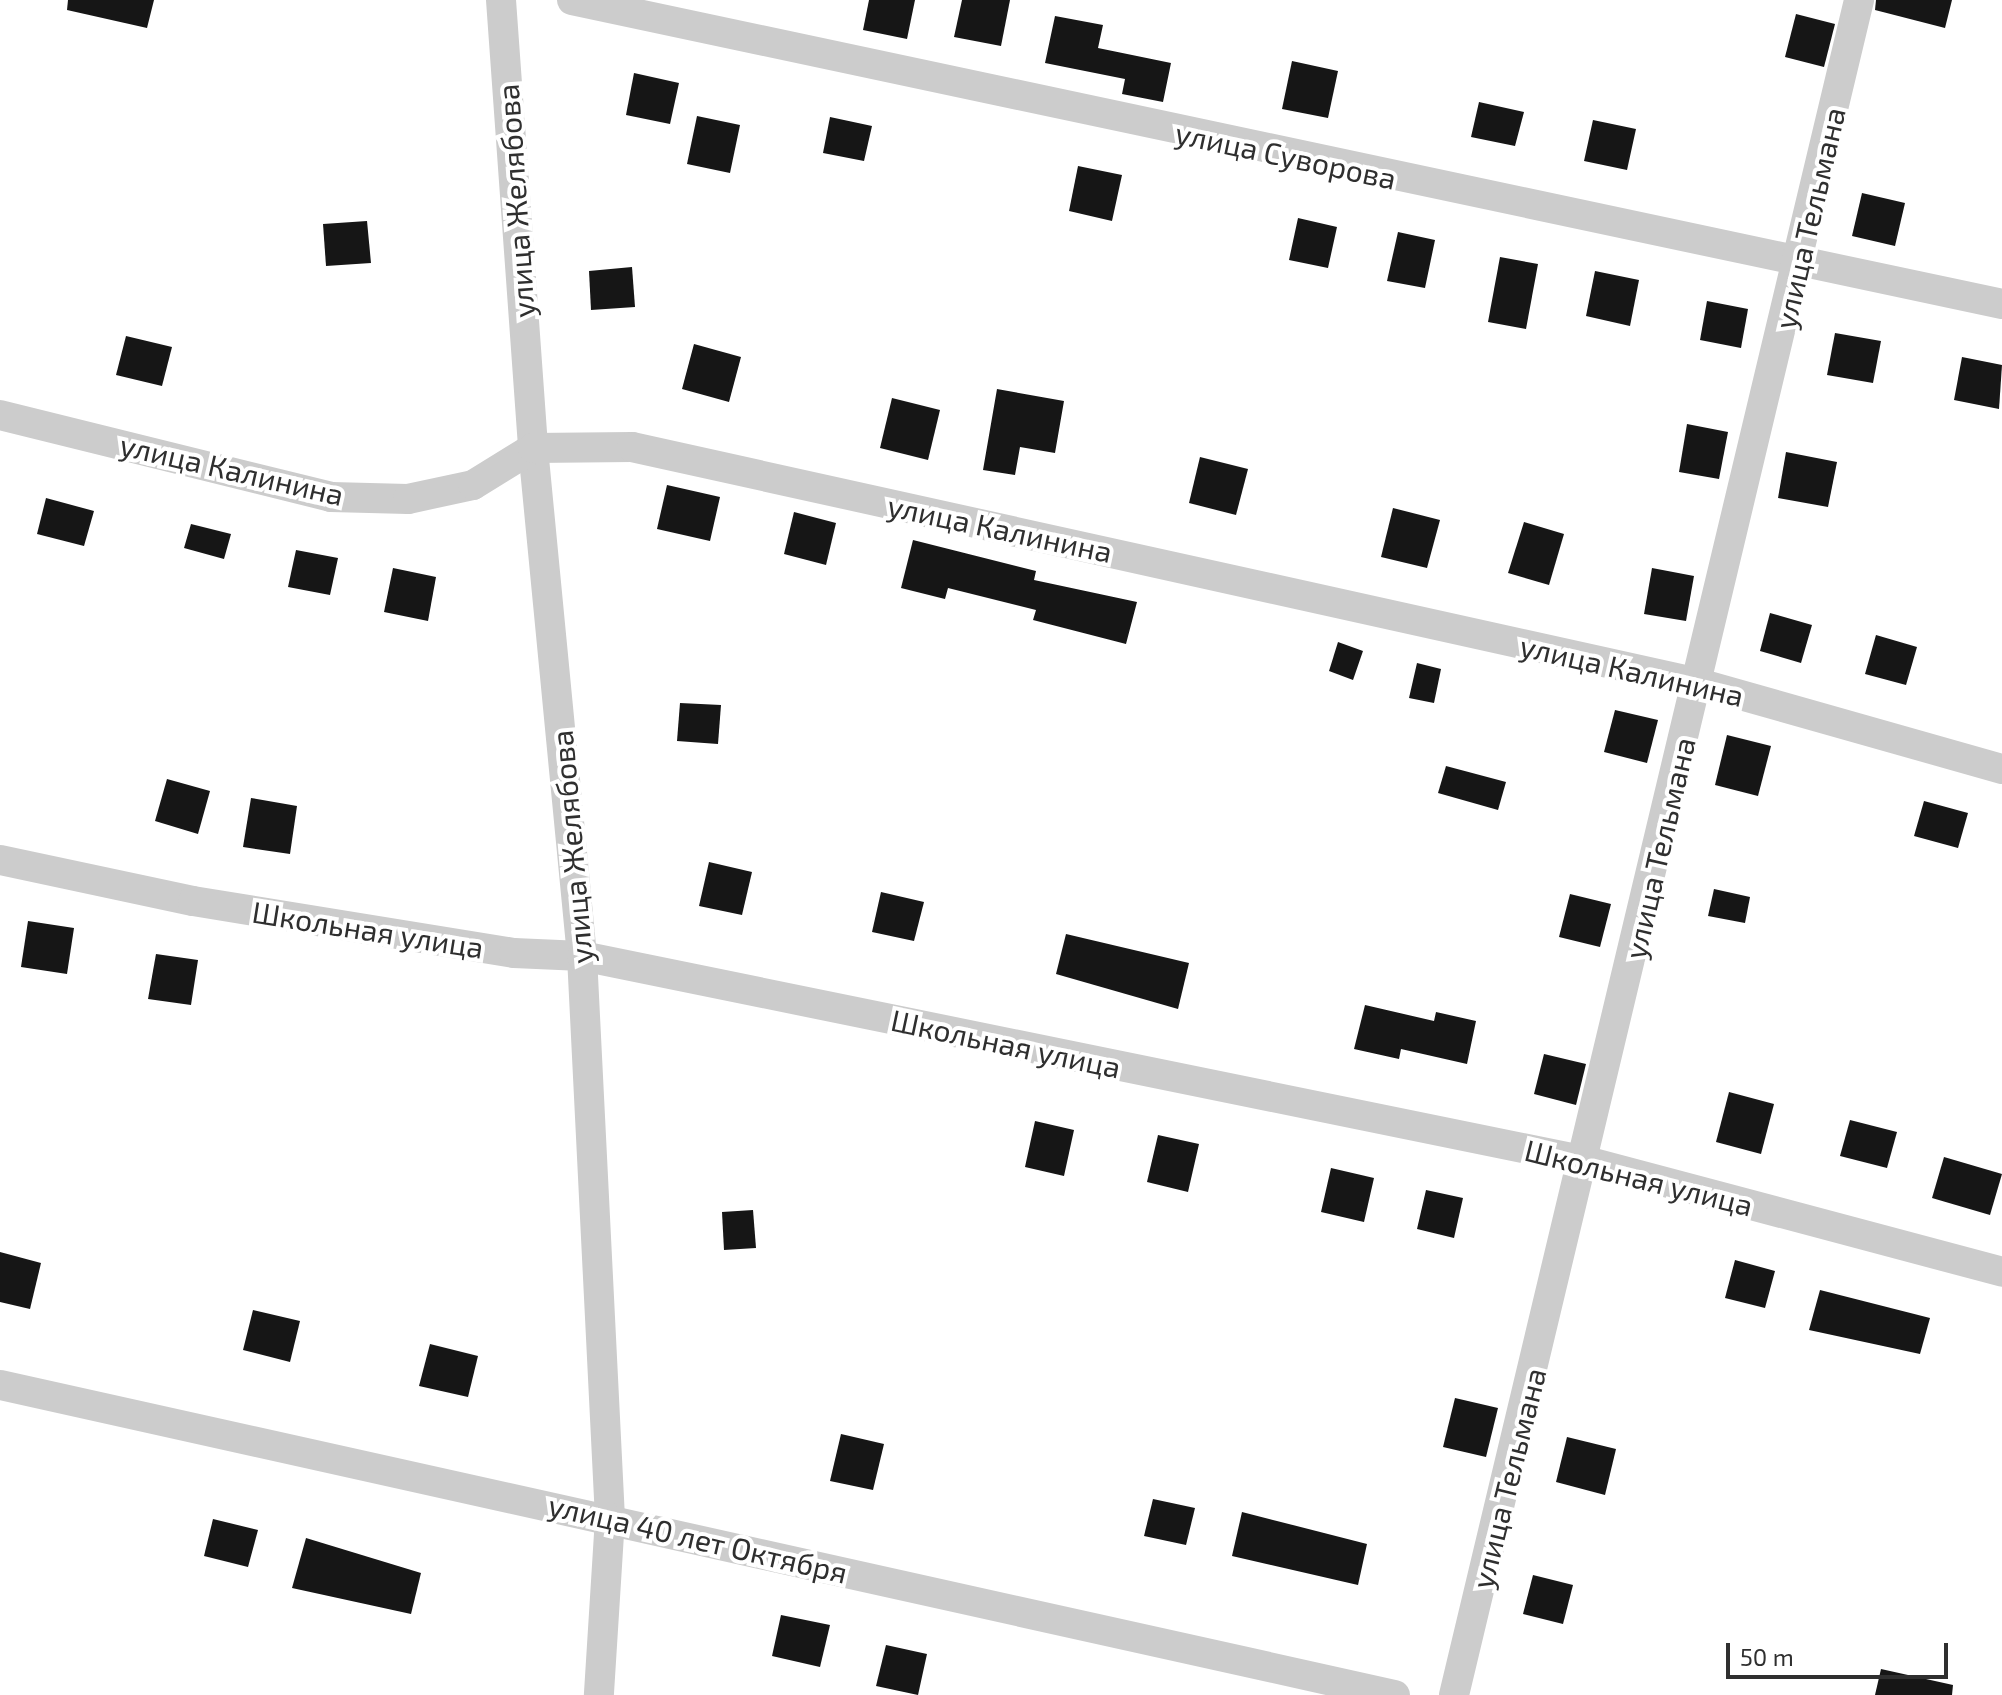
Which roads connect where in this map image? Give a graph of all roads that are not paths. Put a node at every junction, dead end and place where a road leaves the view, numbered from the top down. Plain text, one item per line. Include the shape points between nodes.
1 (501, 0) edge
2 (572, 0) edge
3 (1859, 0) edge
4 (1799, 266) junction
5 (2002, 304) edge
6 (0, 415) edge
7 (533, 448) junction
8 (1698, 683) junction
9 (2002, 769) edge
10 (0, 860) edge
11 (582, 956) junction
12 (1586, 1161) junction
13 (2002, 1272) edge
14 (0, 1385) edge
15 (610, 1518) junction
16 (599, 1695) edge
17 (1395, 1695) edge
18 (1454, 1695) edge

1 - 7 street, улица Желябова
2 - 4 street, улица Суворова
3 - 4 street, улица Тельмана
4 - 5 street, улица Суворова
4 - 8 street, улица Тельмана
6 - 7 street, улица Калинина via 331,497 408,499 473,485
7 - 8 street, улица Калинина via 632,447
7 - 11 street, улица Желябова
8 - 9 street, улица Калинина
8 - 12 street, улица Тельмана
10 - 11 street, Школьная улица via 193,901 514,953
11 - 12 street, Школьная улица
11 - 15 street, улица Желябова
12 - 13 street, Школьная улица
12 - 18 street, улица Тельмана
14 - 15 street, улица 40 лет Октября
15 - 16 street, улица Желябова
15 - 17 street, улица 40 лет Октября

